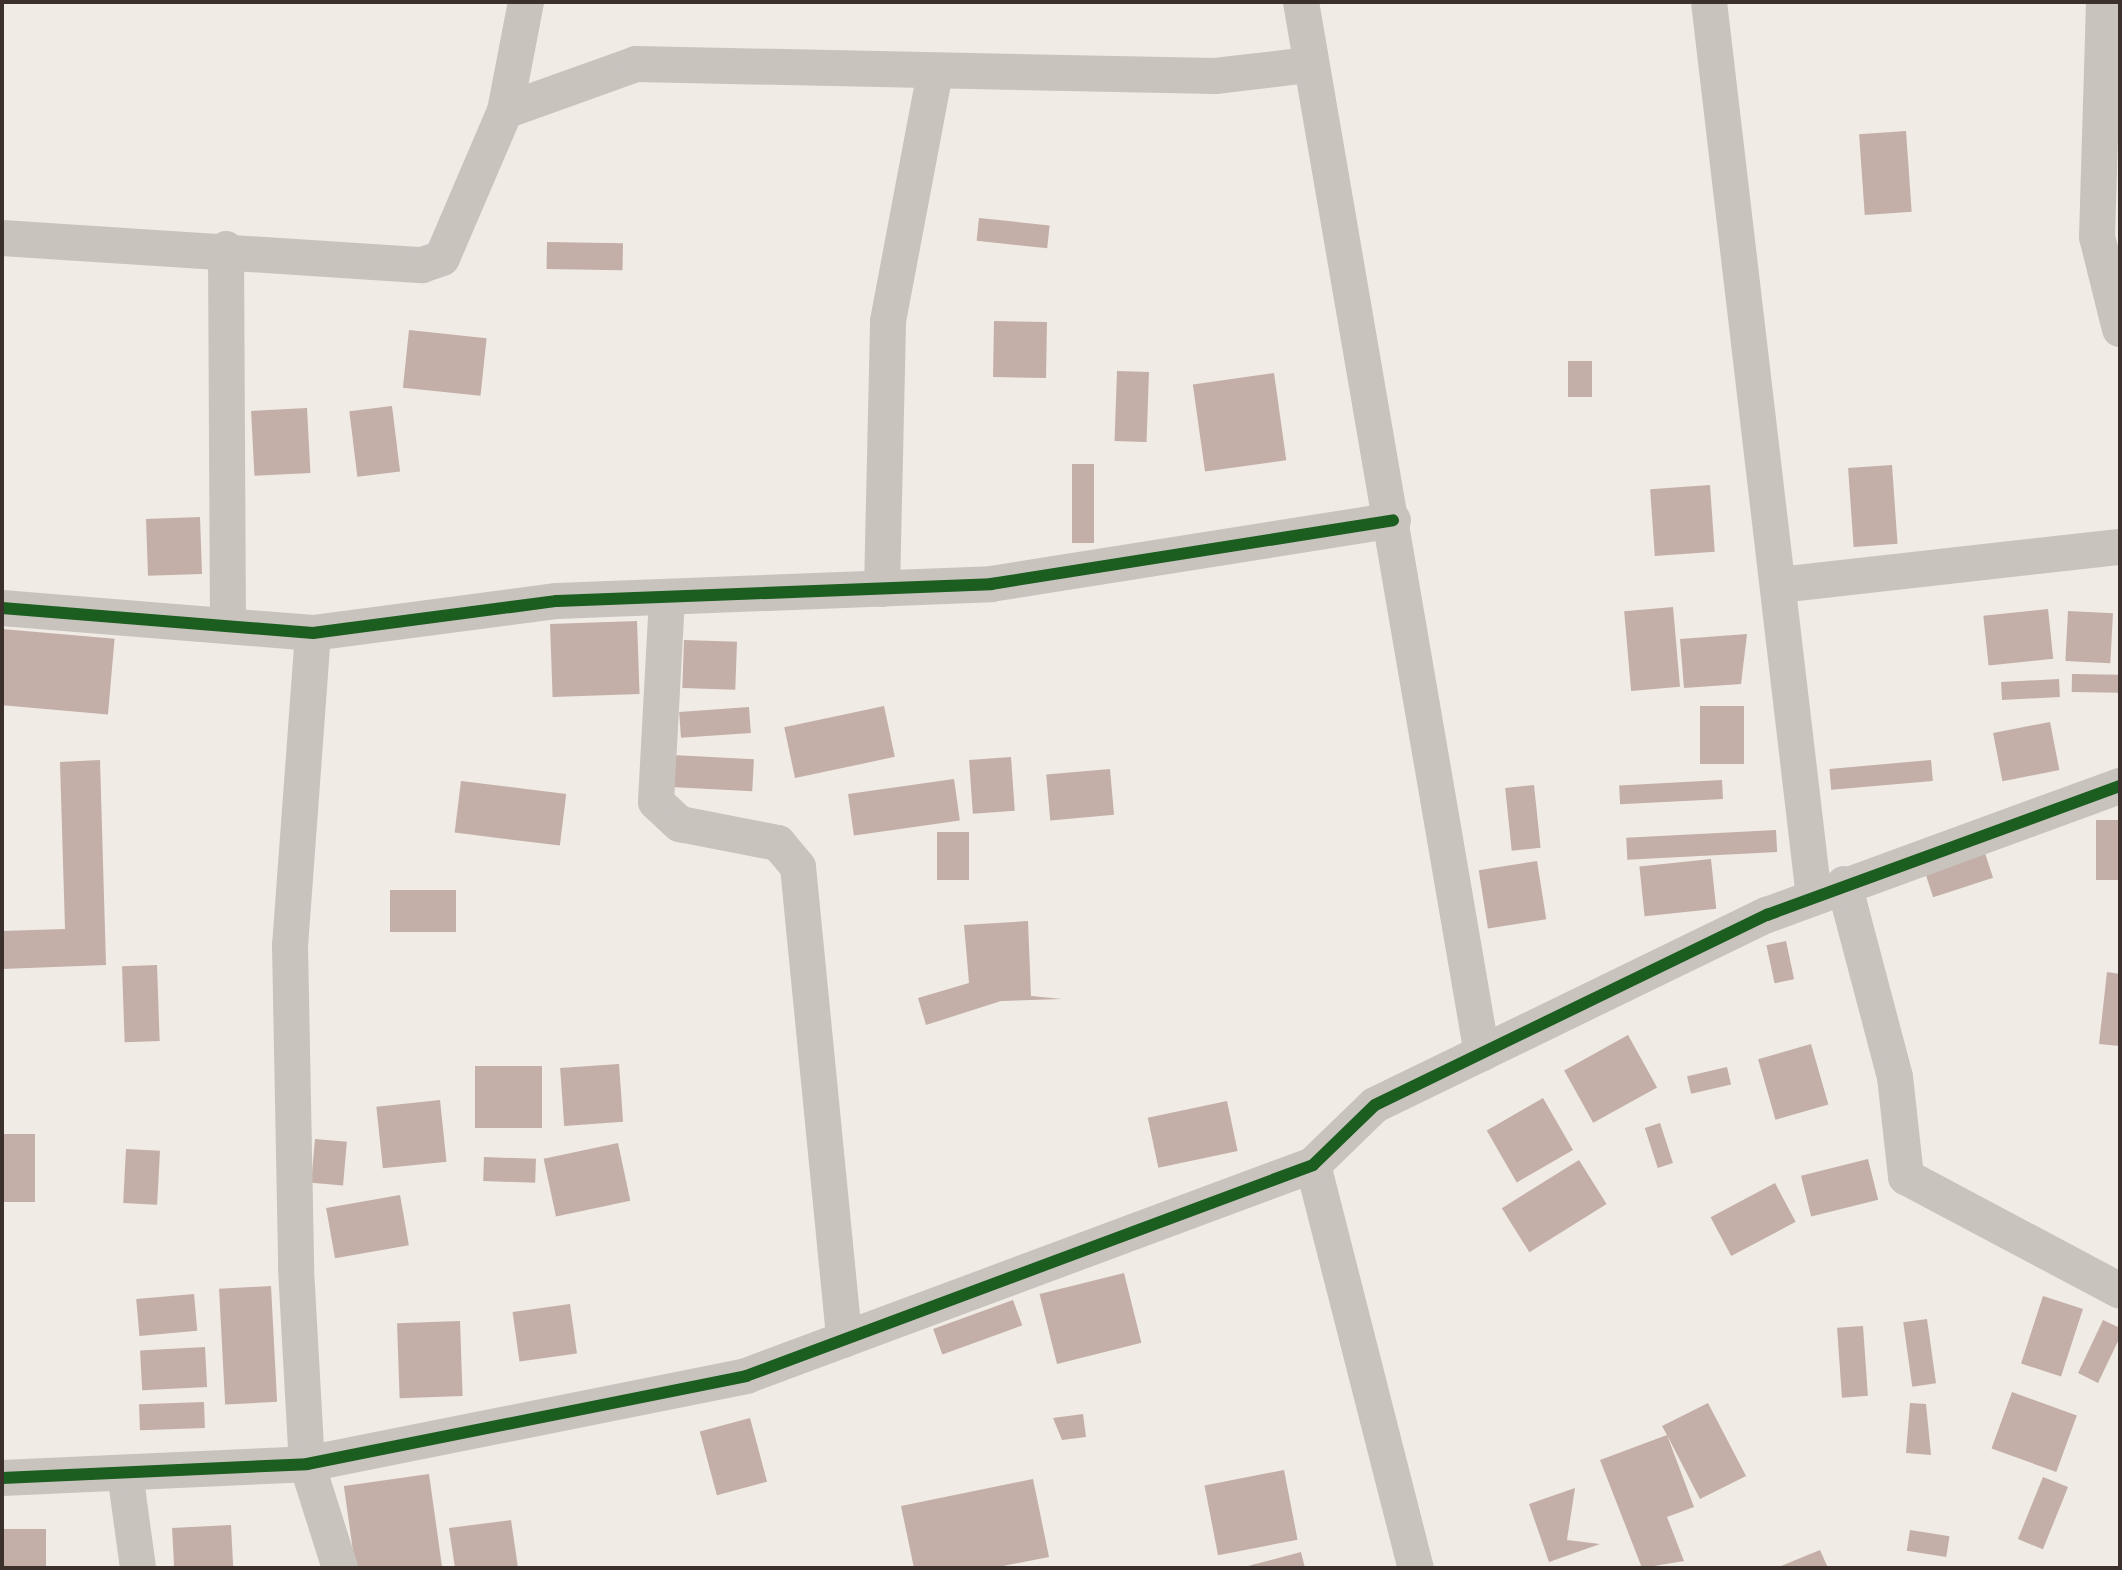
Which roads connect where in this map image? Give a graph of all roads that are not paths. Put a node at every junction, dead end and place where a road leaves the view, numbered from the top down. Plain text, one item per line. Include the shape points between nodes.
1 (526, 2) edge
2 (1301, 2) edge
3 (1709, 2) edge
4 (2104, 2) edge
5 (1309, 65) junction
6 (935, 72) junction
7 (505, 111) junction
8 (2, 238) edge
9 (226, 249) junction
10 (2120, 329) edge
11 (1393, 520) junction
12 (2120, 547) edge
13 (1779, 585) junction
14 (882, 589) junction
15 (667, 598) junction
16 (2, 608) edge
17 (228, 626) junction
18 (313, 633) junction
19 (2120, 786) edge
20 (1829, 890) junction
21 (1482, 1054) junction
22 (1313, 1165) junction
23 (2120, 1291) edge
24 (844, 1340) junction
25 (307, 1464) junction
26 (125, 1473) junction
27 (2, 1478) edge
28 (138, 1568) edge
29 (340, 1568) edge
30 (1416, 1568) edge

1 - 7 street
2 - 5 street
3 - 13 street
4 - 10 street via 2097,237
5 - 6 street via 1215,76
5 - 11 street
6 - 7 street via 636,64
6 - 14 street via 888,321
7 - 9 street via 442,258 422,265
8 - 9 street
9 - 17 street
11 - 14 street via 991,584
11 - 21 street
12 - 13 street
13 - 20 street
14 - 15 street
15 - 18 street via 557,601
15 - 24 street via 656,802 680,824 778,843 798,867
16 - 17 street
17 - 18 street
18 - 25 street via 290,945
19 - 20 street
20 - 21 street
20 - 23 street via 1895,1077 1906,1177
21 - 22 street via 1375,1105
22 - 24 street
22 - 30 street
24 - 25 street via 691,1392
25 - 26 street
25 - 29 street
26 - 27 street
26 - 28 street

